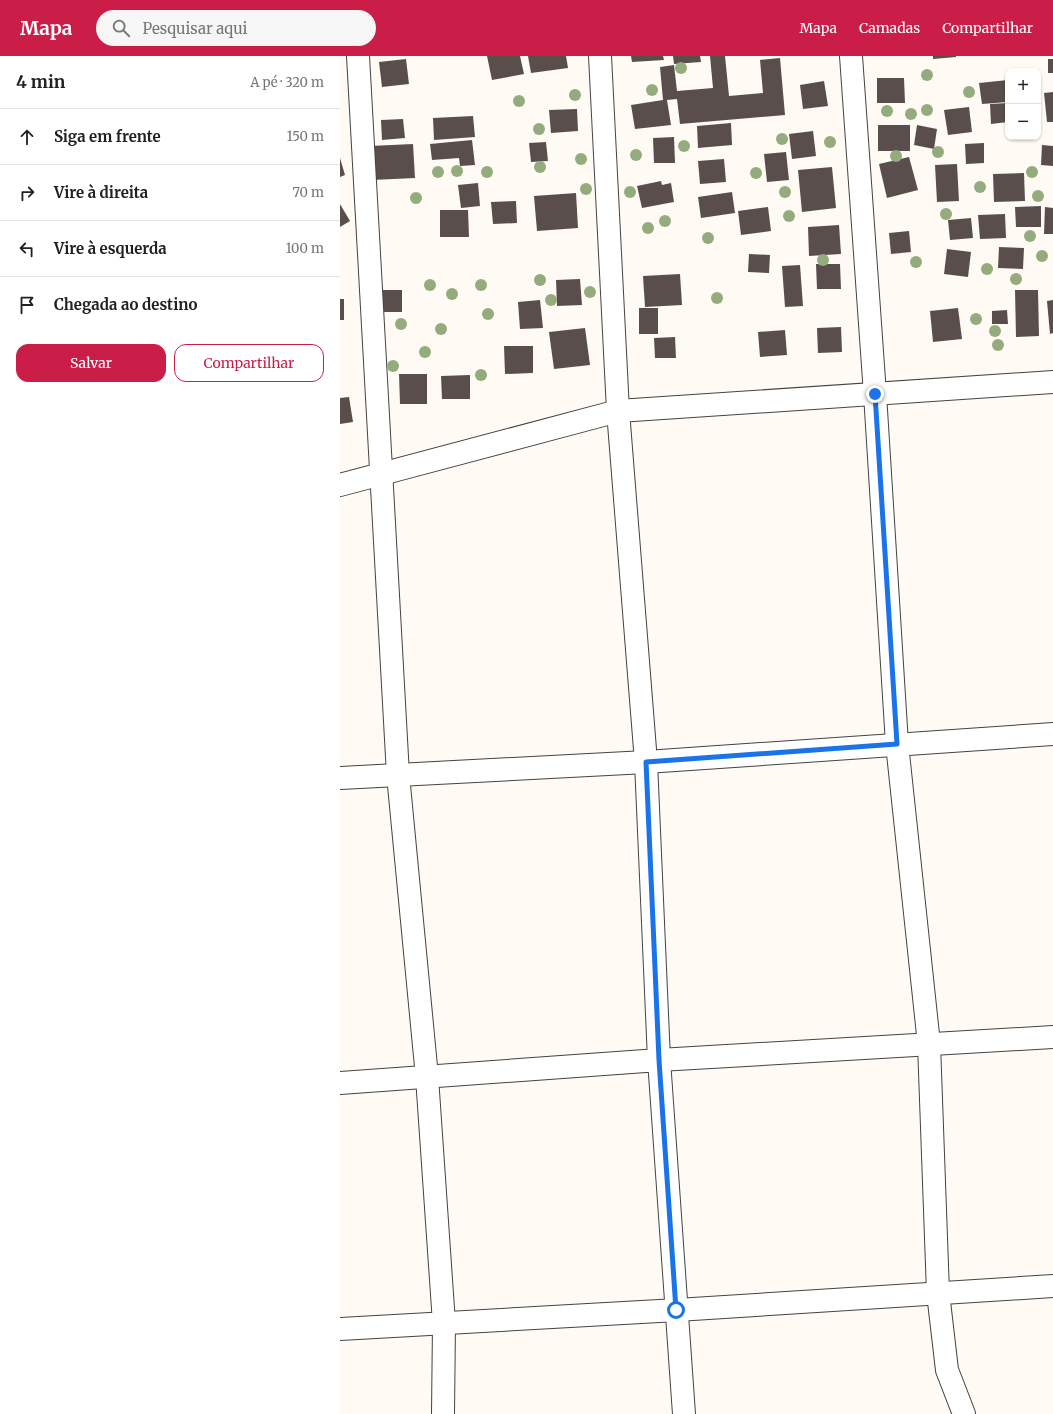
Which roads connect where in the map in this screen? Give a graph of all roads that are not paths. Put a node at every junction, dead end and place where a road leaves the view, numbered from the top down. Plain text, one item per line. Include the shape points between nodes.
1 (358, 56) edge
2 (600, 56) edge
3 (851, 56) edge
4 (1053, 382) edge
5 (875, 394) junction
6 (618, 411) junction
7 (382, 473) junction
8 (340, 485) edge
9 (1053, 734) edge
10 (897, 744) junction
11 (646, 762) junction
12 (398, 775) junction
13 (340, 778) edge
14 (1053, 1037) edge
15 (929, 1044) junction
16 (659, 1060) junction
17 (427, 1077) junction
18 (340, 1084) edge
19 (1053, 1286) edge
20 (938, 1293) junction
21 (676, 1310) junction
22 (444, 1323) junction
23 (340, 1329) edge
24 (443, 1414) edge
25 (684, 1414) edge
26 (964, 1414) edge

1 - 7 street
2 - 6 street
3 - 5 street
4 - 5 street
5 - 6 street
5 - 10 street
6 - 7 street
6 - 11 street
7 - 8 street
7 - 12 street
9 - 10 street
10 - 11 street
10 - 15 street
11 - 12 street
11 - 16 street
12 - 13 street
12 - 17 street
14 - 15 street
15 - 16 street
15 - 20 street
16 - 17 street
16 - 21 street
17 - 18 street
17 - 22 street
19 - 20 street
20 - 21 street
20 - 26 street via 947,1370
21 - 22 street
21 - 25 street
22 - 23 street
22 - 24 street

